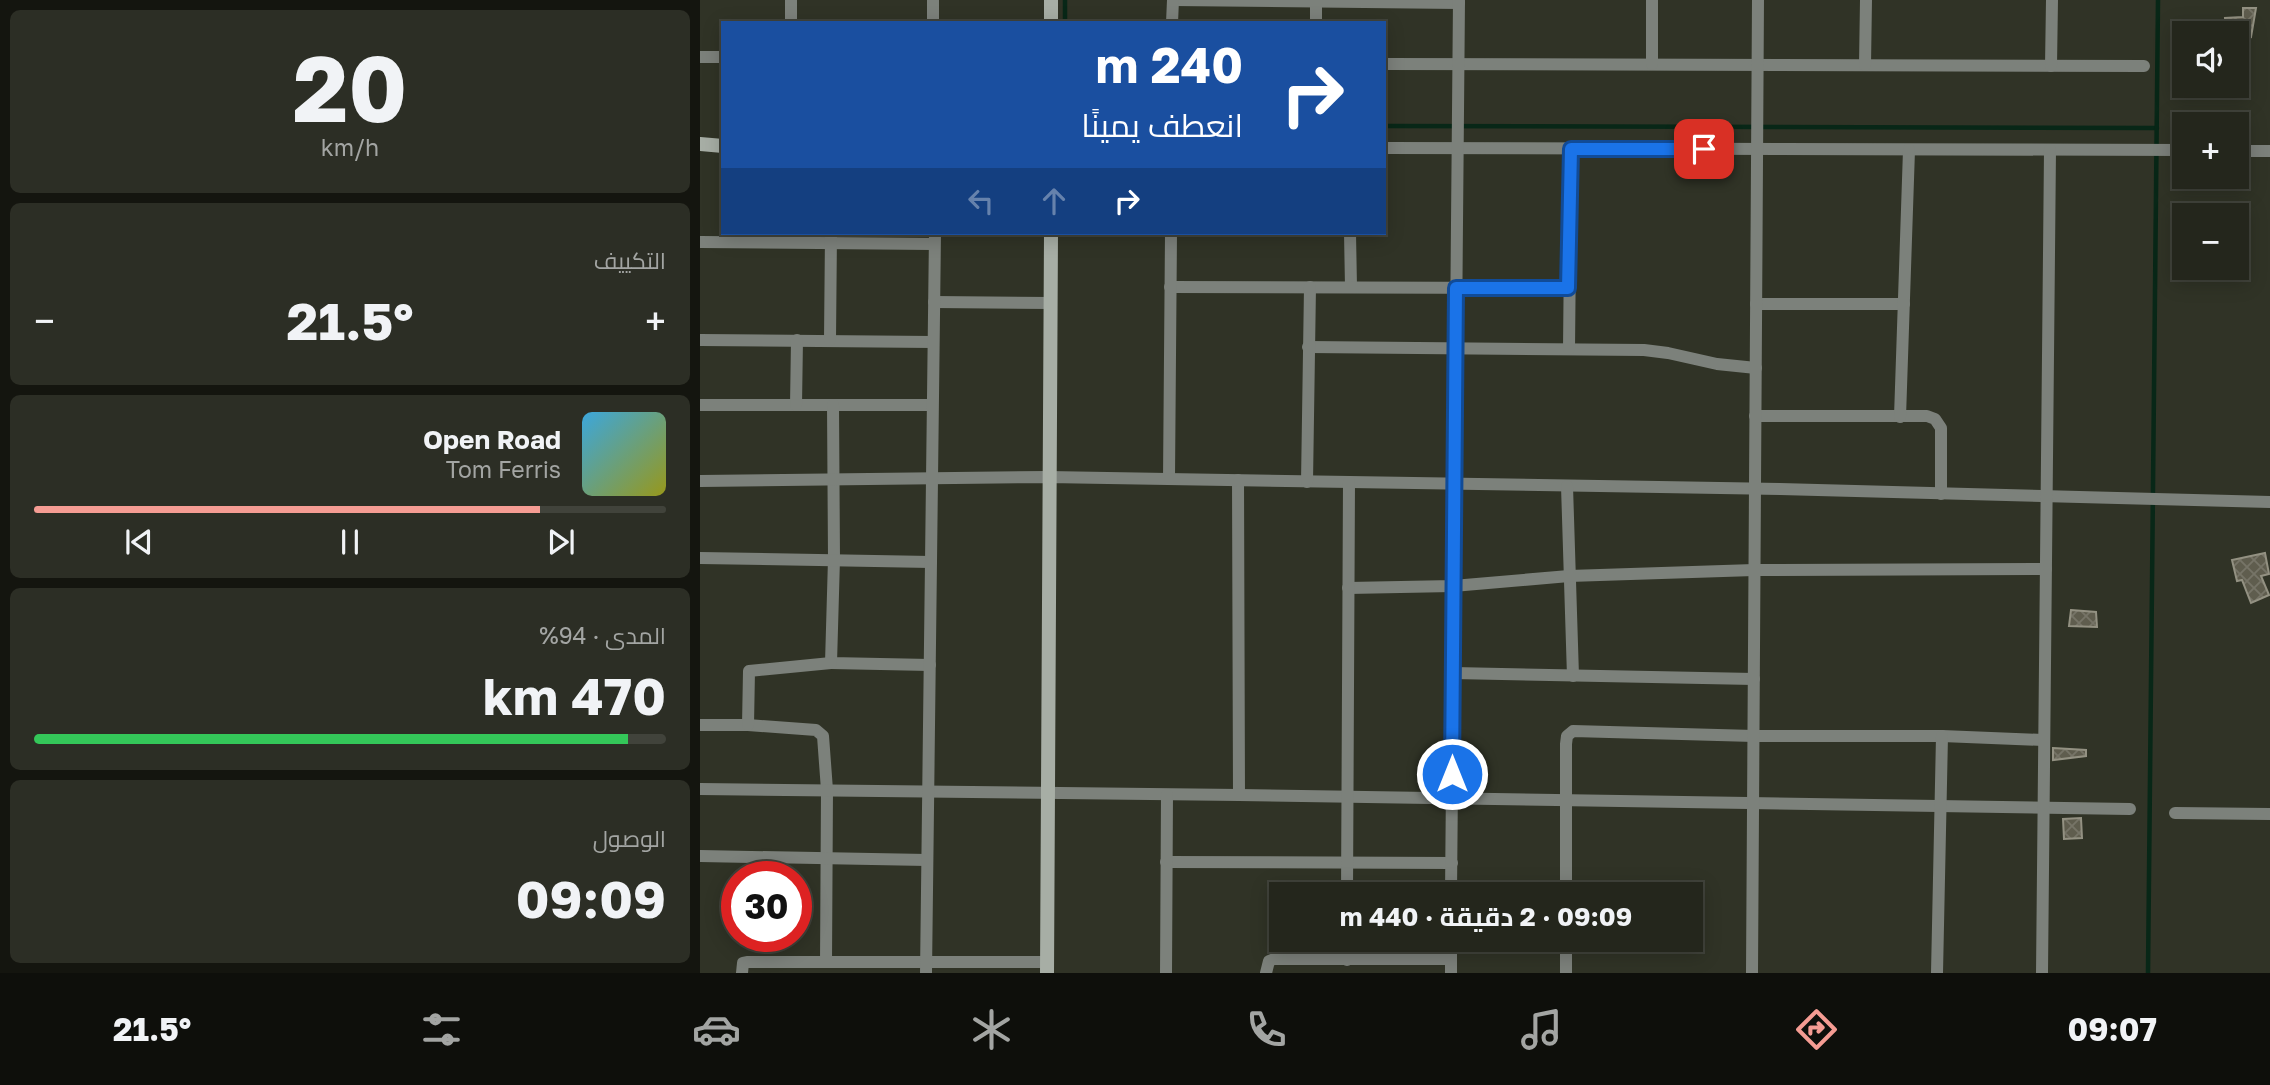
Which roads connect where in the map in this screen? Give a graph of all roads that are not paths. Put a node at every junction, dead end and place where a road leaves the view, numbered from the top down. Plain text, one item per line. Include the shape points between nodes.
1 (791, 0) edge
2 (933, 0) edge
3 (1051, 0) edge
4 (1172, 0) edge
5 (1653, 0) edge
6 (1758, 0) edge
7 (1866, 0) edge
8 (2052, 0) edge
9 (1316, 1) edge
10 (1459, 1) edge
11 (791, 21) edge
12 (933, 21) edge
13 (1051, 21) edge
14 (1172, 21) edge
15 (1316, 21) edge
16 (700, 57) edge
17 (721, 57) edge
18 (1386, 64) edge
19 (1458, 64) junction
20 (1652, 64) junction
21 (1758, 65) junction
22 (1865, 65) junction
23 (2051, 66) junction
24 (2144, 66) dead end
25 (700, 144) edge
26 (721, 146) edge
27 (1386, 148) edge
28 (1457, 148) junction
29 (1571, 149) junction
30 (1757, 149) junction
31 (1909, 150) junction
32 (2050, 150) junction
33 (2172, 150) edge
34 (2249, 151) edge
35 (2270, 151) edge
36 (1051, 235) edge
37 (1171, 235) edge
38 (1350, 235) edge
39 (831, 238) edge
40 (935, 238) edge
41 (700, 242) edge
42 (1170, 287) junction
43 (1310, 287) junction
44 (1351, 288) junction
45 (1456, 288) junction
46 (1568, 288) junction
47 (934, 302) junction
48 (1050, 303) junction
49 (1756, 304) junction
50 (1904, 304) junction
51 (700, 340) edge
52 (797, 340) junction
53 (830, 340) junction
54 (933, 342) junction
55 (1308, 347) junction
56 (1455, 347) junction
57 (1569, 349) junction
58 (1756, 368) junction
59 (700, 405) edge
60 (796, 405) junction
61 (833, 405) junction
62 (932, 405) junction
63 (1755, 416) junction
64 (1900, 417) junction
65 (1048, 477) junction
66 (931, 478) junction
67 (833, 479) junction
68 (1169, 479) junction
69 (1237, 480) junction
70 (700, 481) edge
71 (1307, 482) junction
72 (1349, 482) junction
73 (1454, 484) junction
74 (1567, 486) junction
75 (1755, 489) junction
76 (1941, 494) junction
77 (2047, 496) junction
78 (2270, 502) edge
79 (700, 558) edge
80 (834, 559) junction
81 (931, 562) junction
82 (2046, 569) junction
83 (1754, 570) junction
84 (1569, 576) junction
85 (1453, 586) junction
86 (1348, 588) junction
87 (831, 663) junction
88 (930, 665) junction
89 (1453, 673) junction
90 (1573, 676) junction
91 (1754, 679) junction
92 (748, 724) junction
93 (700, 725) edge
94 (1754, 736) junction
95 (1942, 736) junction
96 (2043, 740) junction
97 (700, 789) edge
98 (827, 790) junction
99 (928, 793) junction
100 (1048, 793) junction
101 (1167, 795) junction
102 (1239, 795) junction
103 (1348, 797) junction
104 (1452, 799) junction
105 (1566, 801) junction
106 (1753, 804) junction
107 (1941, 807) junction
108 (2043, 808) junction
109 (2130, 809) dead end
110 (2175, 813) dead end
111 (2270, 814) edge
112 (700, 856) edge
113 (828, 857) junction
114 (927, 860) junction
115 (1166, 862) junction
116 (1348, 863) junction
117 (1452, 863) junction
118 (1348, 882) edge
119 (1451, 882) edge
120 (1566, 882) edge
121 (1347, 952) edge
122 (1451, 952) edge
123 (1566, 952) edge
124 (1451, 959) junction
125 (1347, 960) junction
126 (826, 962) junction
127 (926, 967) edge
128 (1047, 967) edge
129 (742, 973) edge
130 (1167, 973) edge
131 (1266, 973) edge
132 (1451, 973) edge
133 (1566, 973) edge
134 (1752, 973) edge
135 (1937, 973) edge
136 (2042, 973) edge

1 - 11 street
2 - 12 street
3 - 13 main road
4 - 9 street
4 - 14 street
5 - 20 street
6 - 21 street
7 - 22 street
8 - 23 street
9 - 10 street
9 - 15 street
10 - 19 street
16 - 17 street
18 - 19 street
19 - 20 street
19 - 28 street
20 - 21 street
21 - 22 street
21 - 30 street
22 - 23 street
23 - 24 street
25 - 26 main road
27 - 28 street
28 - 29 street
28 - 45 street
29 - 30 street
29 - 46 street
30 - 31 street
30 - 49 street
31 - 32 street
31 - 50 street
32 - 33 street
32 - 77 street
34 - 35 street
36 - 48 main road
37 - 42 street
38 - 44 street
39 - 40 street
39 - 41 street
39 - 53 street
40 - 47 street
42 - 43 street
42 - 68 street
43 - 44 street
43 - 55 street
44 - 45 street
45 - 46 street
45 - 56 street
46 - 57 street
47 - 48 street
47 - 54 street
48 - 65 main road
49 - 50 street
49 - 58 street
50 - 64 street
51 - 52 street
52 - 53 street
52 - 60 street
53 - 54 street
54 - 62 street
55 - 56 street
55 - 71 street
56 - 57 street
56 - 73 street
57 - 58 street via 1656,351
58 - 63 street
59 - 60 street
60 - 61 street
61 - 62 street
61 - 67 street
62 - 66 street
63 - 64 street
63 - 75 street
64 - 76 street via 1927,416 1941,428
65 - 66 street
65 - 68 street
65 - 100 main road
66 - 67 street
66 - 81 street
67 - 70 street
67 - 80 street
68 - 69 street
69 - 71 street
69 - 102 street
71 - 72 street
72 - 73 street
72 - 86 street
73 - 74 street
73 - 85 street
74 - 75 street
74 - 84 street
75 - 76 street
75 - 83 street
76 - 77 street
77 - 78 street
77 - 82 street
79 - 80 street
80 - 81 street
80 - 87 street
81 - 88 street
82 - 83 street
82 - 96 street
83 - 84 street
83 - 91 street
84 - 85 street
84 - 90 street
85 - 86 street
85 - 89 street
86 - 103 street
87 - 88 street
87 - 92 street via 749,671
88 - 99 street
89 - 90 street
89 - 104 street
90 - 91 street
91 - 94 street
92 - 93 street
92 - 98 street via 820,732
94 - 95 street
94 - 105 street via 1573,731 1566,744
94 - 106 street
95 - 96 street
95 - 107 street
96 - 108 street
97 - 98 street
98 - 99 street
98 - 113 street
99 - 100 street
99 - 114 street
100 - 101 street
100 - 128 main road
101 - 102 street
101 - 115 street
102 - 103 street
103 - 104 street
103 - 116 street
104 - 105 street
104 - 117 street
105 - 106 street
105 - 120 street
106 - 107 street
106 - 134 street
107 - 108 street
107 - 135 street
108 - 109 street
108 - 136 street
110 - 111 street
112 - 113 street
113 - 114 street
113 - 126 street
114 - 127 street
115 - 116 street
115 - 130 street
116 - 117 street
116 - 118 street
117 - 119 street
121 - 125 street
122 - 124 street
123 - 133 street
124 - 125 street
124 - 132 street
125 - 131 street via 1274,959
126 - 127 street
126 - 129 street via 748,961 743,963
127 - 128 street

